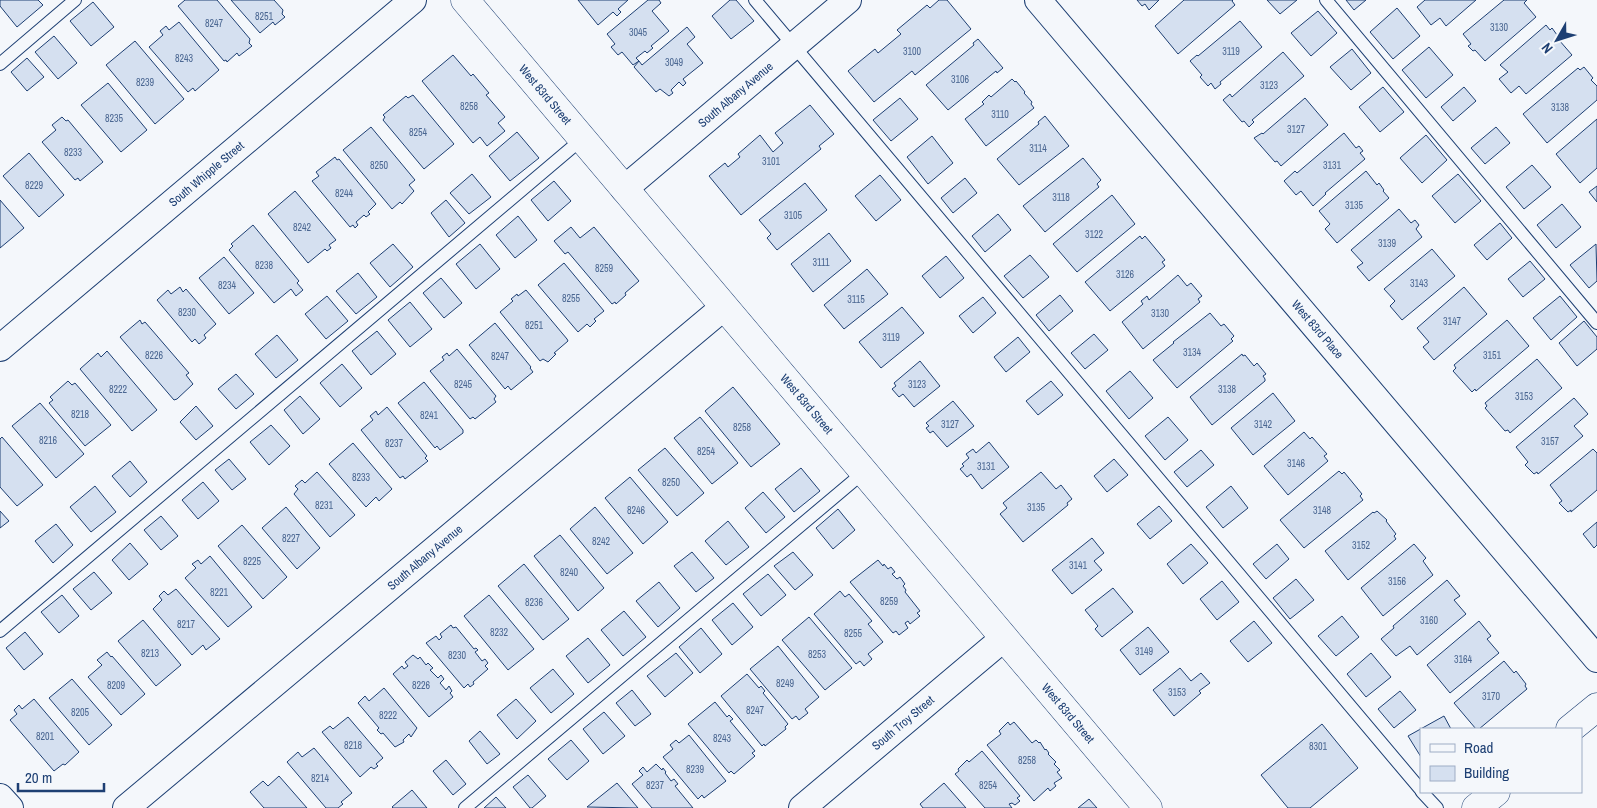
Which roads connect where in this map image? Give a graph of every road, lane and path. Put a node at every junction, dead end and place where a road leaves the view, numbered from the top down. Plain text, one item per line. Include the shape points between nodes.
1 (75, 0) edge
2 (413, 0) edge
3 (464, 0) edge
4 (755, 0) edge
5 (848, 0) edge
6 (1038, 0) edge
7 (1326, 0) edge
8 (794, 46) junction
9 (0, 64) edge
10 (582, 140) junction
11 (624, 189) junction
12 (724, 307) junction
13 (1597, 323) edge
14 (0, 348) edge
15 (864, 472) junction
16 (0, 631) edge
17 (1004, 638) junction
18 (1597, 659) edge
19 (1597, 707) edge
20 (1571, 728) edge
21 (1420, 789) edge
22 (1424, 793) edge
23 (1495, 793) edge
24 (0, 796) edge
25 (1145, 807) edge
26 (10, 808) edge
27 (126, 808) edge
28 (466, 808) edge
29 (802, 808) edge
30 (1436, 808) edge
31 (1476, 808) edge

1 - 9 lane
2 - 14 street, South Whipple Street
3 - 10 street, West 83rd Street
4 - 8 lane
5 - 8 street, South Albany Avenue
6 - 18 street, West 83rd Place
7 - 13 lane
8 - 11 street, South Albany Avenue
8 - 21 lane
10 - 11 street, West 83rd Street
10 - 16 lane
11 - 12 street, West 83rd Street
12 - 15 street, West 83rd Street
12 - 27 street, South Albany Avenue
15 - 17 street, West 83rd Street
15 - 28 lane
17 - 25 street, West 83rd Street
17 - 29 street, South Troy Street
19 - 20 street
22 - 30 lane
23 - 31 street
24 - 26 street

